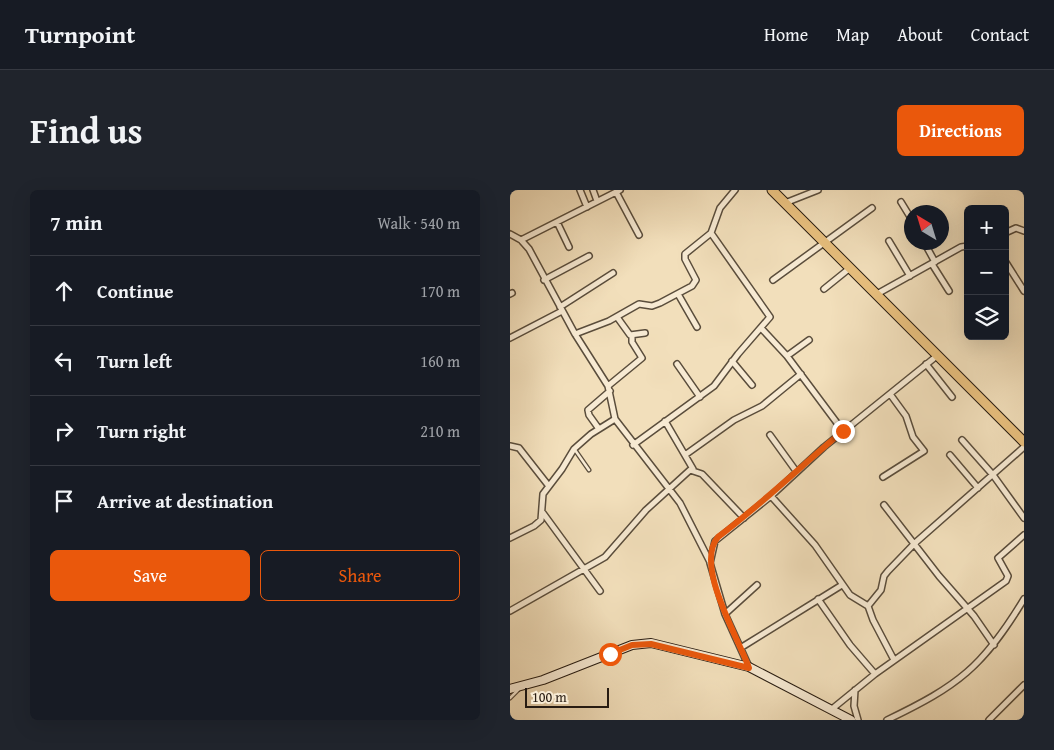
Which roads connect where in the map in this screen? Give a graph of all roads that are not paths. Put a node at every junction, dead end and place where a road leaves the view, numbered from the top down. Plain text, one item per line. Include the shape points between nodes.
1 (580, 190) edge
2 (593, 190) edge
3 (735, 190) edge
4 (772, 190) edge
5 (818, 190) edge
6 (618, 191) edge
7 (597, 201) junction
8 (901, 202) dead end
9 (784, 203) junction
10 (587, 207) junction
11 (904, 207) edge
12 (872, 208) dead end
13 (557, 222) junction
14 (1009, 231) edge
15 (1024, 231) edge
16 (711, 233) junction
17 (510, 234) edge
18 (639, 235) dead end
19 (521, 240) junction
20 (888, 241) dead end
21 (824, 242) junction
22 (569, 247) dead end
23 (964, 247) edge
24 (927, 250) edge
25 (589, 256) dead end
26 (933, 263) junction
27 (1009, 267) edge
28 (850, 268) junction
29 (613, 273) dead end
30 (910, 276) junction
31 (544, 280) junction
32 (773, 280) dead end
33 (824, 289) dead end
34 (949, 291) dead end
35 (1024, 291) edge
36 (678, 294) junction
37 (877, 294) junction
38 (561, 309) junction
39 (617, 317) junction
40 (697, 327) dead end
41 (761, 328) junction
42 (645, 333) dead end
43 (575, 334) junction
44 (632, 336) junction
45 (510, 338) edge
46 (809, 340) dead end
47 (938, 355) junction
48 (787, 356) junction
49 (732, 361) junction
50 (677, 364) dead end
51 (926, 364) junction
52 (801, 374) junction
53 (752, 384) dead end
54 (609, 389) junction
55 (890, 394) junction
56 (700, 396) junction
57 (952, 397) dead end
58 (615, 419) junction
59 (665, 421) junction
60 (599, 429) junction
61 (843, 431) junction
62 (770, 436) dead end
63 (962, 440) dead end
64 (1024, 442) edge
65 (633, 445) junction
66 (510, 446) edge
67 (1024, 447) edge
68 (574, 449) junction
69 (685, 455) junction
70 (950, 456) dead end
71 (693, 469) junction
72 (589, 470) dead end
73 (796, 471) junction
74 (993, 475) junction
75 (883, 477) dead end
76 (548, 486) junction
77 (668, 487) junction
78 (978, 488) junction
79 (770, 496) junction
80 (884, 505) dead end
81 (543, 513) junction
82 (744, 518) junction
83 (1024, 518) edge
84 (1024, 535) edge
85 (510, 538) edge
86 (915, 543) junction
87 (710, 563) junction
88 (585, 570) junction
89 (757, 585) dead end
90 (842, 585) junction
91 (600, 591) dead end
92 (1024, 598) edge
93 (818, 599) junction
94 (868, 606) junction
95 (968, 609) junction
96 (510, 611) edge
97 (725, 614) junction
98 (994, 645) junction
99 (742, 647) junction
100 (894, 660) junction
101 (749, 668) junction
102 (875, 674) junction
103 (1024, 685) edge
104 (521, 687) junction
105 (510, 689) edge
106 (856, 690) junction
107 (510, 698) edge
108 (832, 709) junction
109 (851, 720) edge
110 (858, 720) edge
111 (887, 720) edge
112 (989, 720) edge

1 - 10 street
2 - 7 street
3 - 16 street via 720,208
4 - 9 main road
5 - 9 street
6 - 7 street
6 - 18 street
7 - 10 street
8 - 11 street
9 - 21 main road
10 - 13 street
12 - 21 street
13 - 19 street
13 - 22 street
14 - 15 street via 1016,228
16 - 36 street via 685,254 695,282
16 - 41 street via 770,313 769,320
17 - 19 street
19 - 31 street
20 - 30 street
21 - 28 main road
21 - 32 street
23 - 26 street
24 - 26 street
25 - 31 street
26 - 30 street
26 - 34 street
27 - 35 street
28 - 33 street
28 - 37 main road
29 - 38 street
30 - 37 street
31 - 38 street
36 - 39 street via 655,305 643,303 634,306
36 - 40 street
37 - 47 main road
38 - 43 street
38 - 45 street
39 - 43 street
39 - 44 street
41 - 48 street
41 - 49 street
42 - 44 street
43 - 54 street
44 - 54 street via 642,358
46 - 48 street
47 - 51 street
47 - 64 main road
48 - 52 street
49 - 53 street
49 - 56 street via 718,383
50 - 56 street
51 - 55 street
51 - 57 street
52 - 61 street
52 - 69 street via 762,406 734,420
54 - 58 street
54 - 60 street via 588,410
55 - 61 street
55 - 75 street via 924,451
56 - 59 street
58 - 60 street
58 - 65 street
59 - 65 street
59 - 69 street
60 - 68 street
61 - 73 street
62 - 73 street
63 - 74 street
65 - 77 street
66 - 76 street via 520,448
67 - 74 street
68 - 72 lane
68 - 76 street
69 - 71 street
70 - 78 street
71 - 77 street via 684,472
71 - 82 street via 702,474
73 - 79 street
74 - 78 street
74 - 83 street
76 - 81 street via 542,499
77 - 87 street
77 - 88 street via 612,551
78 - 86 street
79 - 82 street
79 - 90 street via 816,546
80 - 86 street
81 - 85 street via 538,523
81 - 88 street
82 - 87 street via 715,540
84 - 95 street via 998,558 1007,579
86 - 94 street via 884,576 881,590
86 - 95 street
87 - 97 street
88 - 91 street
88 - 96 street
89 - 97 street
90 - 93 street
90 - 94 street via 854,599
92 - 98 street
93 - 99 street
93 - 102 street
94 - 100 street
95 - 98 street
95 - 100 street
97 - 99 street
98 - 111 street via 955,684
99 - 101 street
100 - 102 street
101 - 104 street via 642,644
101 - 108 street
102 - 106 street
103 - 112 street
104 - 105 street
104 - 107 lane
106 - 108 street
106 - 110 street via 854,706
108 - 109 street

